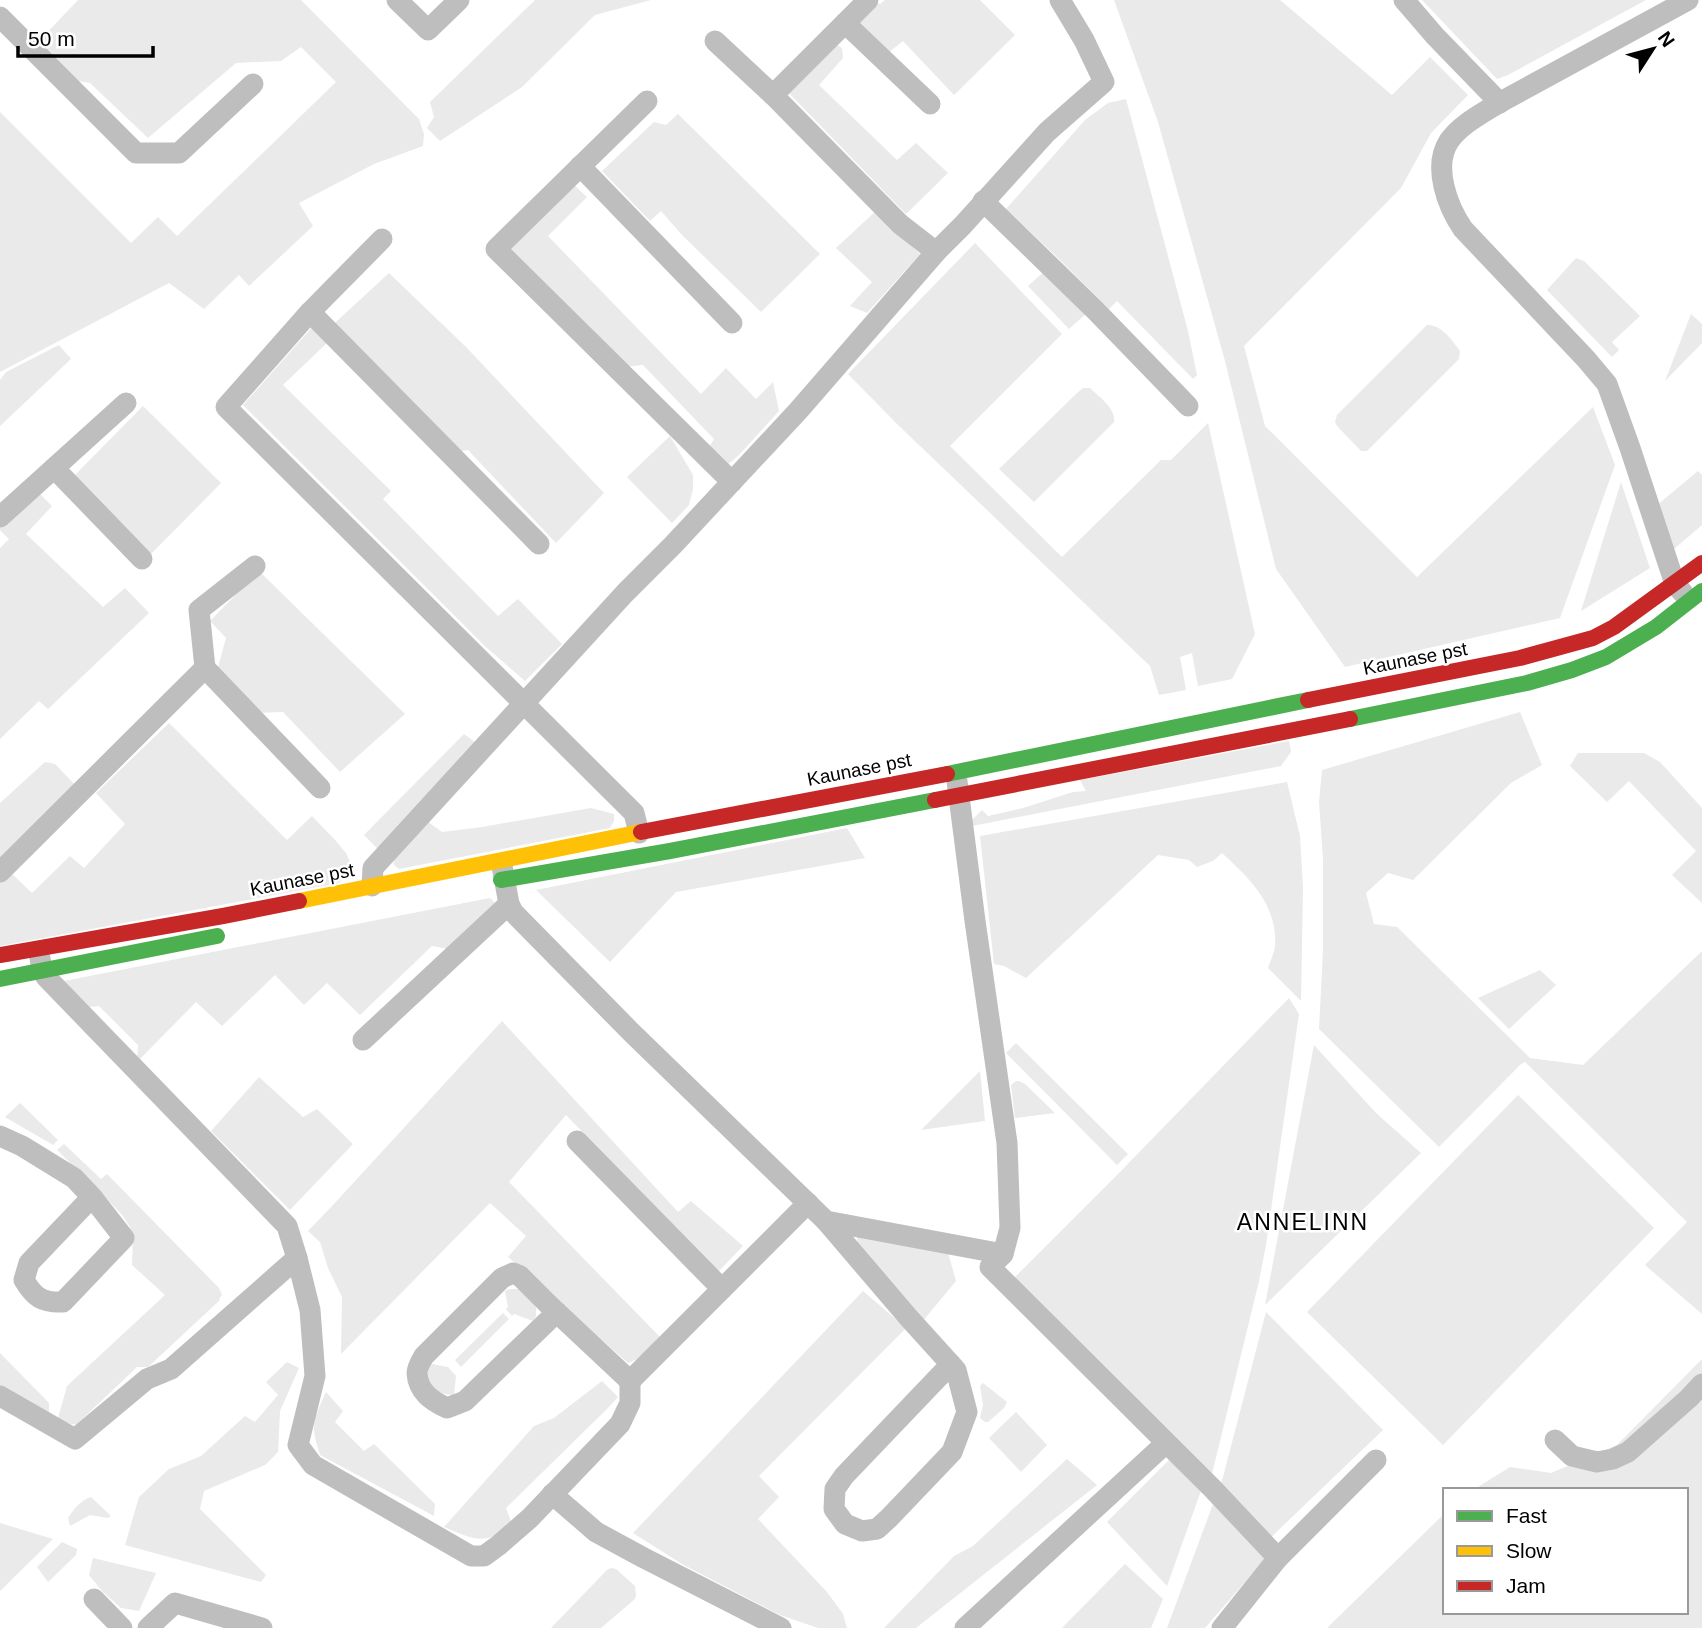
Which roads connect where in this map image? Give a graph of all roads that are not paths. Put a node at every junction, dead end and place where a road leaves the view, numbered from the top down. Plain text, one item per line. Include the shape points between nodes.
1 (397, 0) edge
2 (459, 0) edge
3 (868, 0) edge
4 (1060, 0) edge
5 (1404, 0) edge
6 (1681, 1) edge
7 (0, 17) edge
8 (845, 23) junction
9 (715, 41) dead end
10 (253, 84) dead end
11 (773, 95) junction
12 (647, 101) dead end
13 (1500, 103) junction
14 (930, 104) dead end
15 (580, 166) junction
16 (983, 201) junction
17 (382, 239) dead end
18 (936, 253) junction
19 (310, 312) junction
20 (732, 323) dead end
21 (126, 402) dead end
22 (1188, 406) dead end
23 (54, 468) junction
24 (732, 482) junction
25 (0, 517) edge
26 (538, 544) dead end
27 (142, 559) dead end
28 (1702, 563) edge
29 (255, 566) dead end
30 (1675, 584) junction
31 (1696, 596) edge
32 (205, 668) junction
33 (524, 703) junction
34 (956, 772) junction
35 (320, 788) dead end
36 (959, 794) junction
37 (639, 832) junction
38 (0, 872) edge
39 (498, 874) junction
40 (372, 886) junction
41 (509, 904) junction
42 (232, 933) dead end
43 (38, 948) junction
44 (0, 955) edge
45 (42, 971) junction
46 (0, 979) edge
47 (363, 1040) dead end
48 (0, 1136) edge
49 (578, 1142) dead end
50 (92, 1197) junction
51 (808, 1203) junction
52 (826, 1221) junction
53 (1003, 1254) junction
54 (298, 1258) junction
55 (722, 1289) junction
56 (557, 1312) junction
57 (951, 1364) junction
58 (631, 1381) junction
59 (1702, 1384) edge
60 (0, 1396) edge
61 (1555, 1440) dead end
62 (1166, 1443) junction
63 (1376, 1460) dead end
64 (552, 1494) junction
65 (1278, 1558) junction
66 (94, 1600) dead end
67 (122, 1628) edge
68 (148, 1628) edge
69 (262, 1628) edge
70 (780, 1628) edge
71 (965, 1628) edge
72 (1222, 1628) edge

1 - 2 street via 428,30
3 - 8 street
4 - 16 street via 1104,82 1047,132
5 - 13 street
6 - 13 street
7 - 10 street via 136,153 179,153
8 - 11 street
8 - 14 street
9 - 11 street
11 - 18 street via 900,224
12 - 15 street
13 - 30 street via 1449,142 1443,156 1446,195 1463,229 1607,384
15 - 20 street
15 - 24 street via 496,249
16 - 18 street
16 - 22 street
17 - 19 street
18 - 24 street
19 - 26 street
19 - 33 street via 226,407
21 - 23 street
23 - 25 street
23 - 27 street
24 - 33 street
28 - 30 street, Kaunase pst
29 - 32 street via 199,610
30 - 31 street
30 - 34 street, Kaunase pst via 1593,638 1520,659
31 - 36 street, Kaunase pst via 1657,627 1606,657 1527,683
32 - 35 street
32 - 38 street
33 - 37 street via 634,813
33 - 40 street via 373,868
34 - 36 street
34 - 37 street, Kaunase pst
36 - 39 street, Kaunase pst via 670,851
36 - 53 street via 1007,1143 1010,1228
37 - 39 street, Kaunase pst
39 - 40 street, Kaunase pst
39 - 41 street
40 - 43 street, Kaunase pst
41 - 47 street
41 - 51 street via 631,1031
42 - 45 street
43 - 44 street, Kaunase pst
43 - 45 street
45 - 46 street
45 - 54 street via 287,1226
48 - 50 street via 74,1178
49 - 55 street
50 - 50 street via 124,1238 63,1302 48,1303 32,1293 24,1280 29,1263
51 - 52 street
51 - 55 street
52 - 53 street
52 - 57 street
53 - 62 street via 990,1267
54 - 60 street via 171,1369 146,1379 75,1439
54 - 64 street via 310,1310 315,1376 298,1445 313,1465 471,1556 484,1556 499,1545
55 - 58 street
56 - 56 street via 520,1276 513,1273 502,1278 424,1356 417,1371 421,1388 432,1401 447,1408 465,1401
56 - 58 street
57 - 57 street via 967,1412 952,1452 877,1529 862,1531 845,1524 834,1510 835,1489
58 - 64 street via 630,1403 620,1424
59 - 61 street via 1628,1452 1613,1459 1597,1462 1572,1456
62 - 65 street
62 - 71 street
63 - 65 street
64 - 70 street via 596,1532
65 - 72 street
66 - 67 street
68 - 69 street via 175,1603

